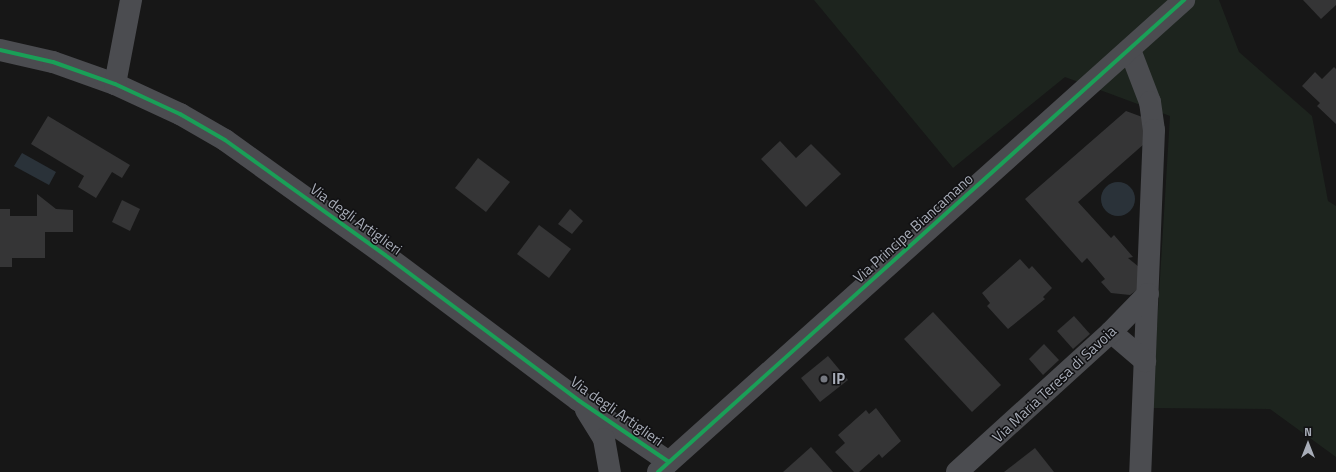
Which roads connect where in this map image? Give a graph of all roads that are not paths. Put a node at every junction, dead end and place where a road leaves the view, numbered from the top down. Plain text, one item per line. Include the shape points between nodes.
1 (131, 0) edge
2 (1184, 0) edge
3 (0, 50) edge
4 (1130, 50) junction
5 (115, 84) junction
6 (1148, 294) junction
7 (1111, 332) junction
8 (1145, 361) junction
9 (578, 400) junction
10 (664, 467) edge
11 (610, 472) edge
12 (957, 472) edge
13 (1140, 472) edge

1 - 5 street
2 - 4 street, Via Principe Biancamano
3 - 5 street, Via degli Artiglieri via 53,62
4 - 6 street via 1147,93 1153,121
4 - 10 street, Via Principe Biancamano
5 - 9 street, Via degli Artiglieri via 180,114 240,150
6 - 7 street, Via Maria Teresa di Savoia
6 - 8 street
7 - 8 street
7 - 12 street, Via Maria Teresa di Savoia
8 - 13 street
9 - 10 street, Via degli Artiglieri
9 - 11 street, Via degli Artiglieri via 597,424 604,439

